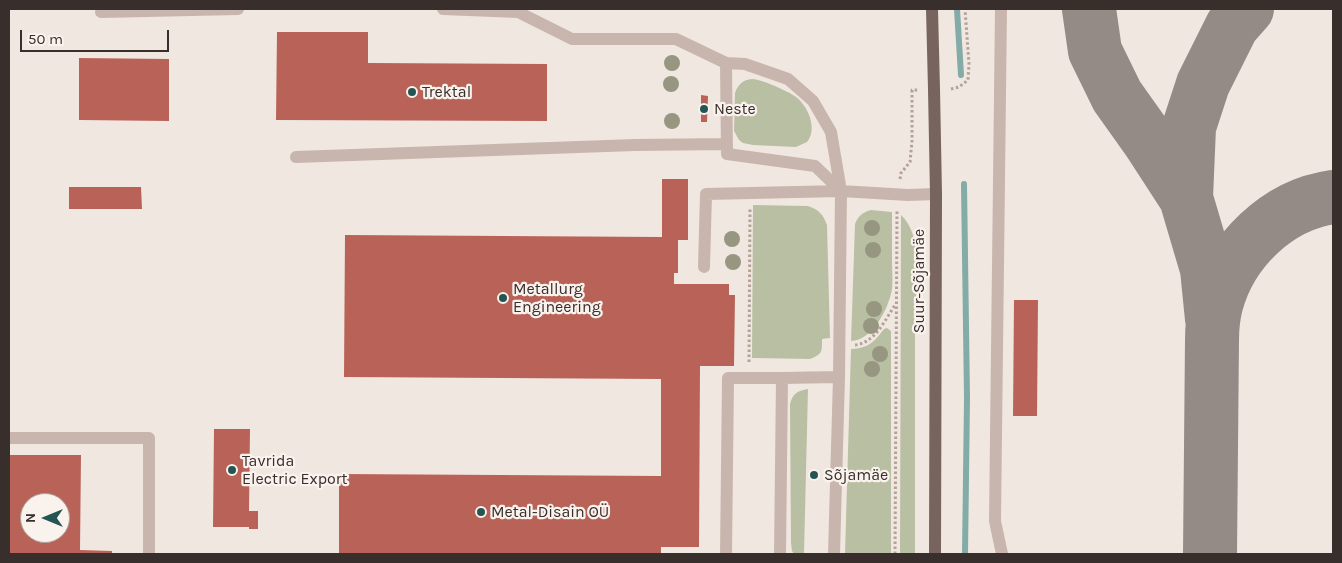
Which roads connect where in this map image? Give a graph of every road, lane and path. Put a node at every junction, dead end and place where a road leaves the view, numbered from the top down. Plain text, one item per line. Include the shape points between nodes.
1 (238, 9) edge
2 (443, 9) edge
3 (932, 9) edge
4 (966, 9) edge
5 (1001, 9) edge
6 (100, 12) dead end
7 (726, 63) junction
8 (951, 89) dead end
9 (918, 90) dead end
10 (727, 144) junction
11 (296, 157) dead end
12 (841, 191) junction
13 (750, 193) junction
14 (899, 194) junction
15 (936, 194) junction
16 (704, 266) dead end
17 (896, 304) junction
18 (839, 344) junction
19 (839, 377) junction
20 (749, 378) junction
21 (782, 378) junction
22 (9, 438) edge
23 (149, 554) edge
24 (726, 554) edge
25 (780, 554) edge
26 (834, 554) edge
27 (895, 554) edge
28 (935, 554) edge
29 (1002, 554) edge

1 - 6 lane
2 - 7 lane via 518,12 572,39 676,39
3 - 15 main road, Suur-Sõjamäe
4 - 8 path via 968,80 960,88
5 - 29 lane via 994,520
7 - 10 lane
7 - 12 lane via 745,64 788,79 813,101 831,132
9 - 14 path via 912,90 910,162 901,173
10 - 11 lane
10 - 12 lane via 727,154 815,166
12 - 13 lane
12 - 14 lane
12 - 18 lane
13 - 16 lane via 706,194
13 - 20 path
14 - 15 lane
14 - 17 path
15 - 28 main road, Suur-Sõjamäe
17 - 18 path via 868,341 858,345
17 - 27 path
18 - 19 lane
19 - 21 lane
19 - 26 lane
20 - 21 lane
20 - 24 lane via 728,378
21 - 25 lane
22 - 23 lane via 149,438

